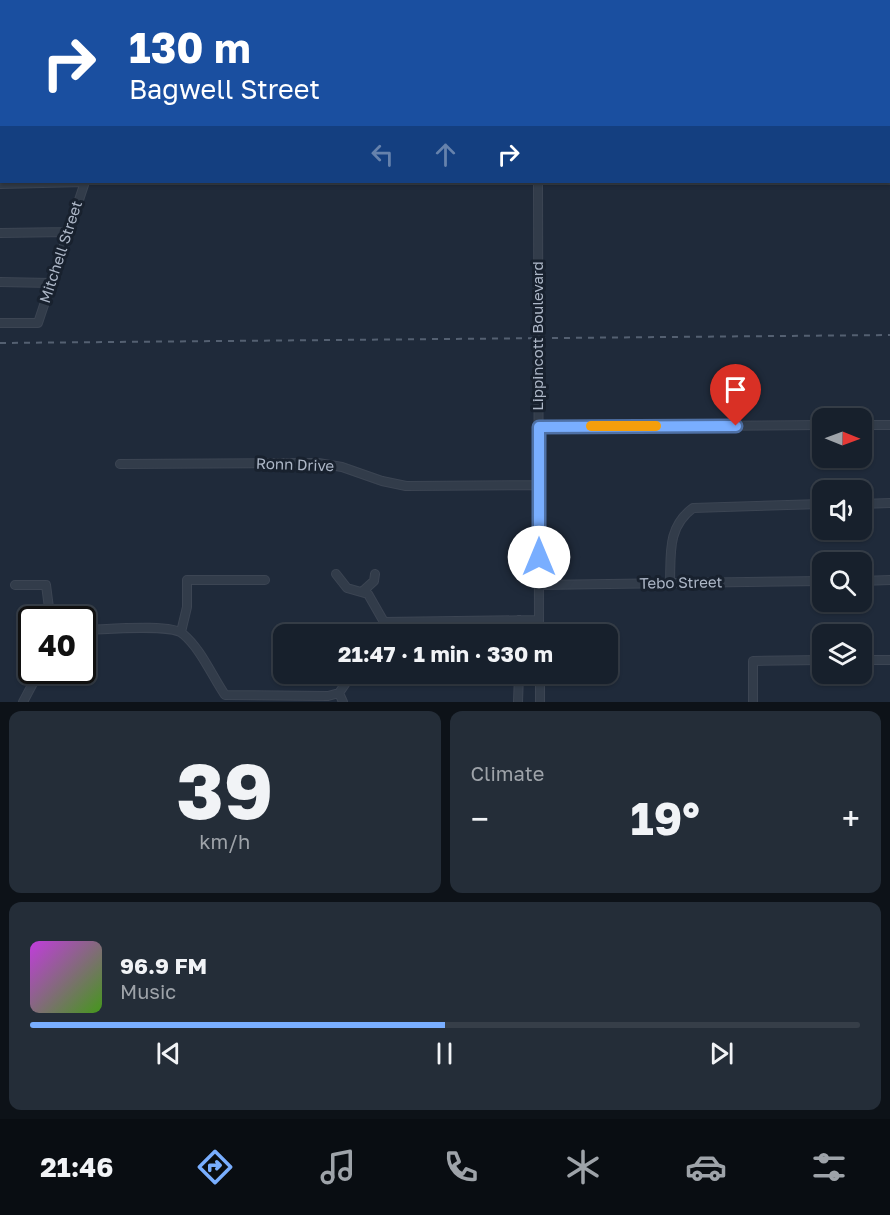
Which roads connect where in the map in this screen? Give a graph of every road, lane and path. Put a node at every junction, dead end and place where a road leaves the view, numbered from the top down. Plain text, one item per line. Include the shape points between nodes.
1 (42, 183) edge
2 (85, 183) edge
3 (538, 183) edge
4 (0, 184) edge
5 (69, 232) junction
6 (0, 233) edge
7 (0, 282) edge
8 (51, 283) junction
9 (0, 323) edge
10 (812, 425) edge
11 (872, 425) edge
12 (890, 425) edge
13 (539, 427) junction
14 (120, 464) dead end
15 (539, 485) junction
16 (890, 503) edge
17 (812, 504) edge
18 (872, 504) edge
19 (336, 574) dead end
20 (375, 574) dead end
21 (265, 580) dead end
22 (890, 580) edge
23 (812, 581) edge
24 (872, 581) edge
25 (670, 583) junction
26 (15, 585) dead end
27 (539, 585) junction
28 (366, 593) junction
29 (49, 606) edge
30 (519, 620) junction
31 (539, 620) junction
32 (384, 622) joint
33 (519, 624) edge
34 (539, 624) edge
35 (96, 630) edge
36 (181, 632) junction
37 (812, 660) edge
38 (872, 660) edge
39 (890, 660) edge
40 (33, 684) edge
41 (345, 684) edge
42 (519, 684) edge
43 (540, 684) edge
44 (339, 693) junction
45 (24, 702) edge
46 (343, 702) edge
47 (518, 702) edge
48 (540, 702) edge
49 (753, 702) edge

1 - 4 street
2 - 5 street, Mitchell Street
3 - 13 street, Lippincott Boulevard
5 - 6 street
5 - 8 street, Mitchell Street
7 - 8 street
8 - 9 street, Mitchell Street via 38,323
10 - 13 street
11 - 12 street
13 - 15 street, Lippincott Boulevard
14 - 15 street, Ronn Drive via 318,463 406,486
15 - 27 street, Lippincott Boulevard
16 - 18 street
17 - 25 street via 693,508 674,529
19 - 28 street via 347,588
20 - 28 street
21 - 36 street via 187,580 187,607
22 - 24 street
23 - 25 street, Tebo Street
25 - 27 street, Tebo Street
26 - 29 street via 46,585
27 - 31 street, Lippincott Boulevard
28 - 32 street
30 - 31 street
30 - 32 street
30 - 33 street
31 - 34 street, Lippincott Boulevard
35 - 36 street
36 - 44 street via 225,695
37 - 49 street via 753,661
38 - 39 street
40 - 45 street
41 - 44 street
42 - 47 street
43 - 48 street
44 - 46 street

